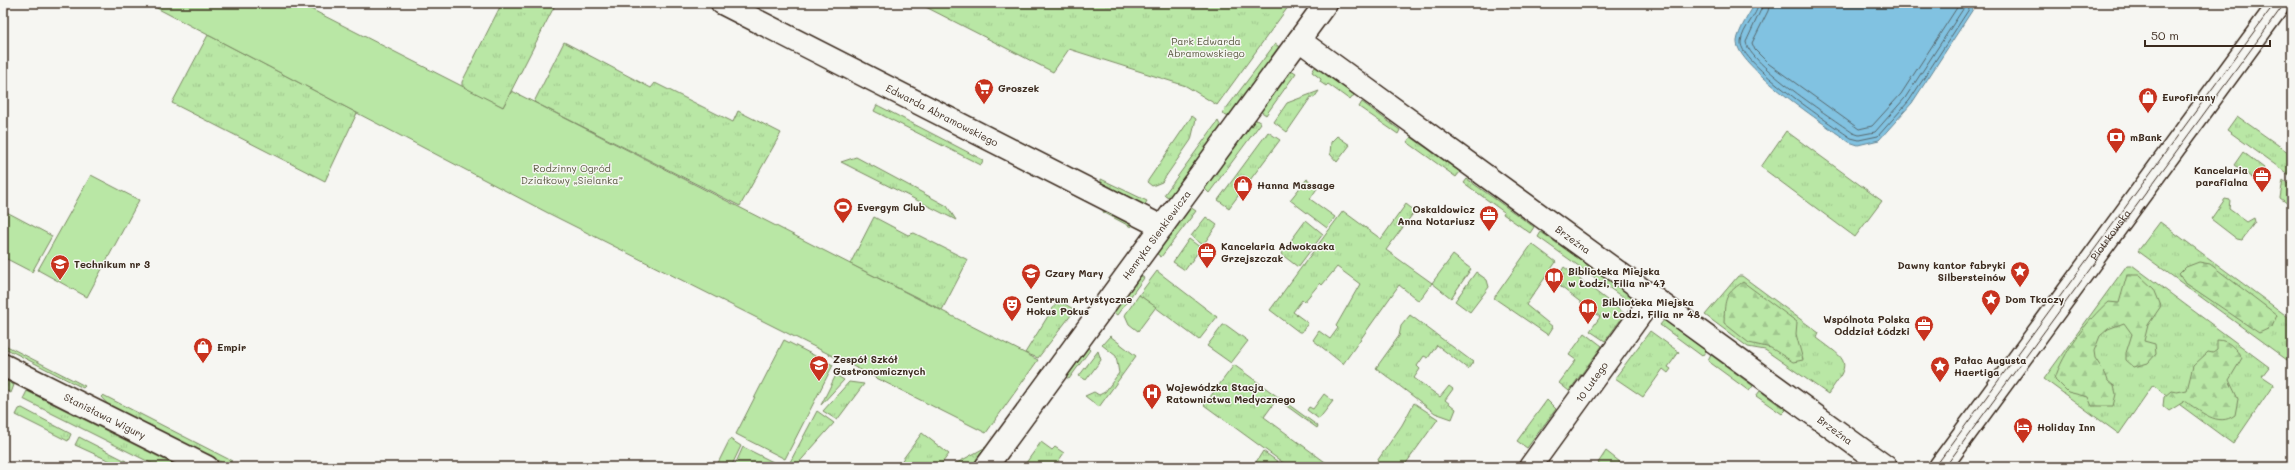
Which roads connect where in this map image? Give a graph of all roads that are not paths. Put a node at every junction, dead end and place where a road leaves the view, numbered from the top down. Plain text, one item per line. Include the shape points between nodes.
1 (722, 3) edge
2 (1326, 3) edge
3 (2280, 3) edge
4 (1299, 40) junction
5 (1162, 227) junction
6 (1653, 297) junction
7 (3, 365) edge
8 (207, 467) edge
9 (986, 467) edge
10 (1530, 467) edge
11 (1886, 467) edge
12 (1940, 467) edge

1 - 5 street, Edwarda Abramowskiego
2 - 4 street, Henryka Sienkiewicza
3 - 12 street, Piotrkowska
4 - 5 street, Henryka Sienkiewicza
4 - 6 street, Brzeźna
5 - 9 street, Henryka Sienkiewicza
6 - 10 street, 10 Lutego
6 - 11 street, Brzeźna
7 - 8 street, Stanisława Wigury

